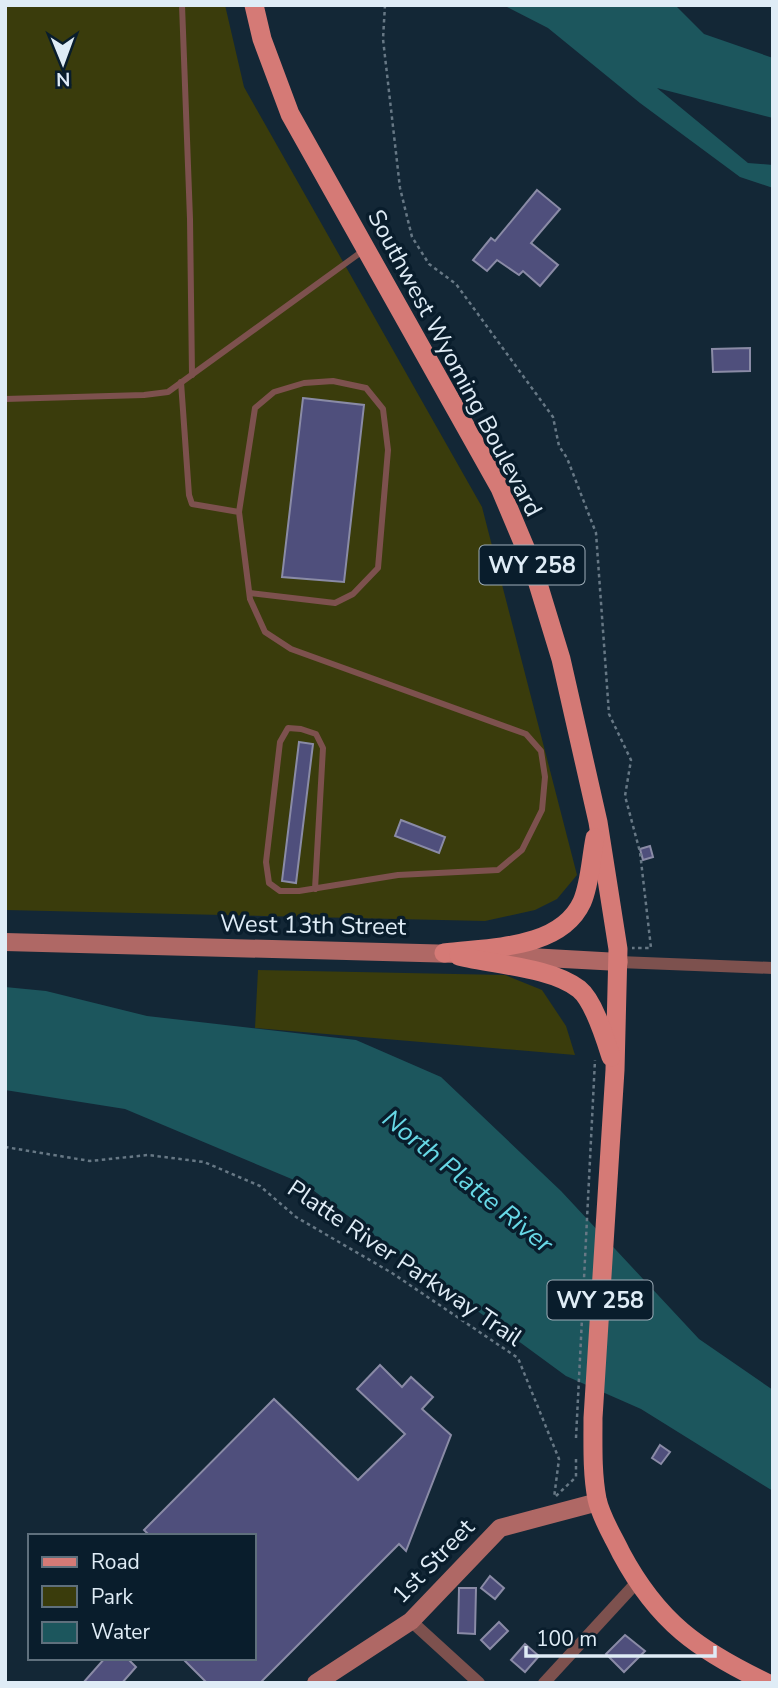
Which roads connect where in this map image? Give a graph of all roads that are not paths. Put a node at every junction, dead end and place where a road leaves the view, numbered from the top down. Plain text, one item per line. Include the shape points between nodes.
1 (182, 5) edge
2 (254, 5) edge
3 (366, 248) junction
4 (192, 375) junction
5 (181, 383) junction
6 (5, 399) edge
7 (239, 512) junction
8 (250, 593) junction
9 (598, 822) junction
10 (314, 889) junction
11 (5, 942) edge
12 (444, 953) junction
13 (619, 962) junction
14 (773, 968) edge
15 (615, 1070) junction
16 (598, 1502) junction
17 (637, 1582) junction
18 (411, 1621) junction
19 (328, 1680) edge
20 (479, 1683) edge
21 (544, 1683) edge
22 (767, 1683) edge

1 - 4 lane
2 - 3 main road, Southwest Wyoming Boulevard / WY 258 via 290,114
3 - 4 lane
3 - 9 main road, Southwest Wyoming Boulevard / WY 258 via 500,488 532,564 561,659
4 - 5 lane
5 - 6 lane via 167,392 144,395
5 - 7 lane via 192,504
7 - 8 lane
7 - 8 lane via 256,408 274,393 304,383 333,381 366,388 383,409 388,450 378,568 352,594 335,603
8 - 10 lane via 265,632 290,649 526,734 541,751 545,777 542,810 522,850 498,870 398,875
9 - 12 main road via 583,900 574,916 550,934 523,943
9 - 13 main road, Southwest Wyoming Boulevard / WY 258
10 - 10 lane via 280,891 269,883 267,862 280,742 288,728 316,734 323,748
11 - 12 main road, West 13th Street
12 - 13 main road, West 13th Street
12 - 15 main road via 532,970 580,989 604,1033
13 - 14 street
13 - 15 main road, Southwest Wyoming Boulevard / WY 258
15 - 16 main road, Southwest Wyoming Boulevard / WY 258 via 584,1414
16 - 17 main road, Southwest Wyoming Boulevard / WY 258
16 - 18 main road, 1st Street via 500,1528
17 - 21 street
17 - 22 main road, Southwest Wyoming Boulevard / WY 258 via 667,1620 696,1644
18 - 19 main road, 1st Street
18 - 20 street

